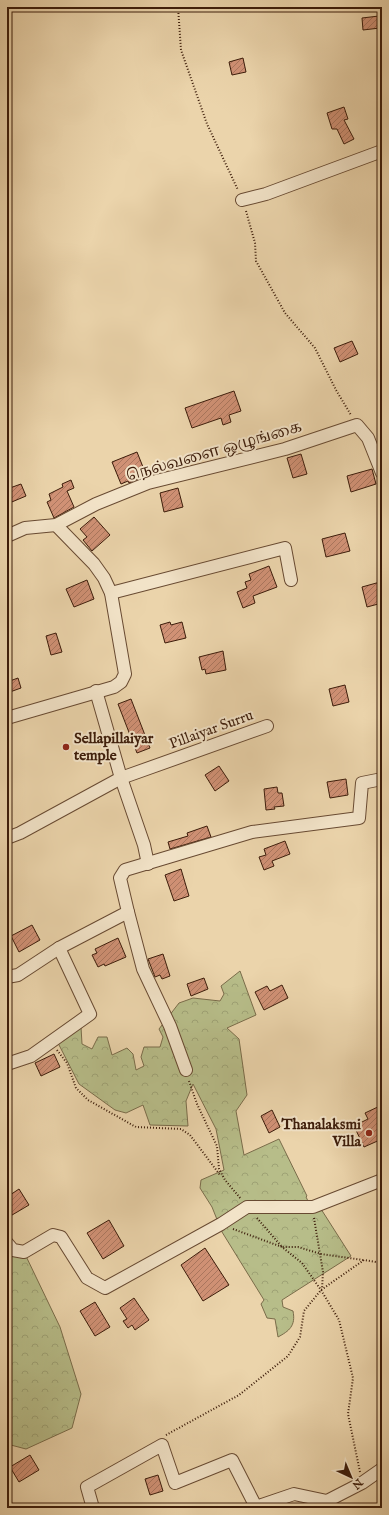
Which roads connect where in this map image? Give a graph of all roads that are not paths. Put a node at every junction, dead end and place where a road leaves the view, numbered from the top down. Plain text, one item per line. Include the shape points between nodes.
1 (382, 151) edge
2 (242, 200) road end
3 (382, 473) edge
4 (56, 525) junction
5 (7, 536) edge
6 (291, 580) dead end
7 (111, 593) junction
8 (96, 691) junction
9 (7, 718) edge
10 (267, 726) dead end
11 (121, 778) junction
12 (382, 779) edge
13 (7, 838) edge
14 (148, 864) junction
15 (128, 912) junction
16 (59, 948) junction
17 (7, 977) edge
18 (7, 1064) edge
19 (186, 1070) road end
20 (382, 1180) edge
21 (7, 1243) edge
22 (382, 1469) edge
23 (93, 1508) edge

1 - 2 street via 266,194
3 - 4 street, நெல்வளை ஒழுங்கை via 368,438 357,425 285,449 148,483 96,504
4 - 5 street, நெல்வளை ஒழுங்கை via 25,528
4 - 7 street via 94,564
6 - 7 street via 285,548
7 - 8 street via 125,674 121,682 114,687
8 - 9 street
8 - 11 street
10 - 11 street, Pillaiyar Surru
11 - 13 street, Pillaiyar Surru
11 - 14 street
12 - 14 street via 362,783 359,818 252,832
14 - 15 street via 125,870 120,878
15 - 16 street
15 - 19 street via 143,969 170,1026
16 - 17 street via 18,975
16 - 18 street via 90,1014 31,1056
20 - 21 street via 313,1207 247,1207 105,1288 87,1278 61,1237 54,1235 24,1252 13,1250
22 - 23 street via 362,1483 327,1501 294,1494 256,1508 232,1460 175,1483 162,1445 86,1487

